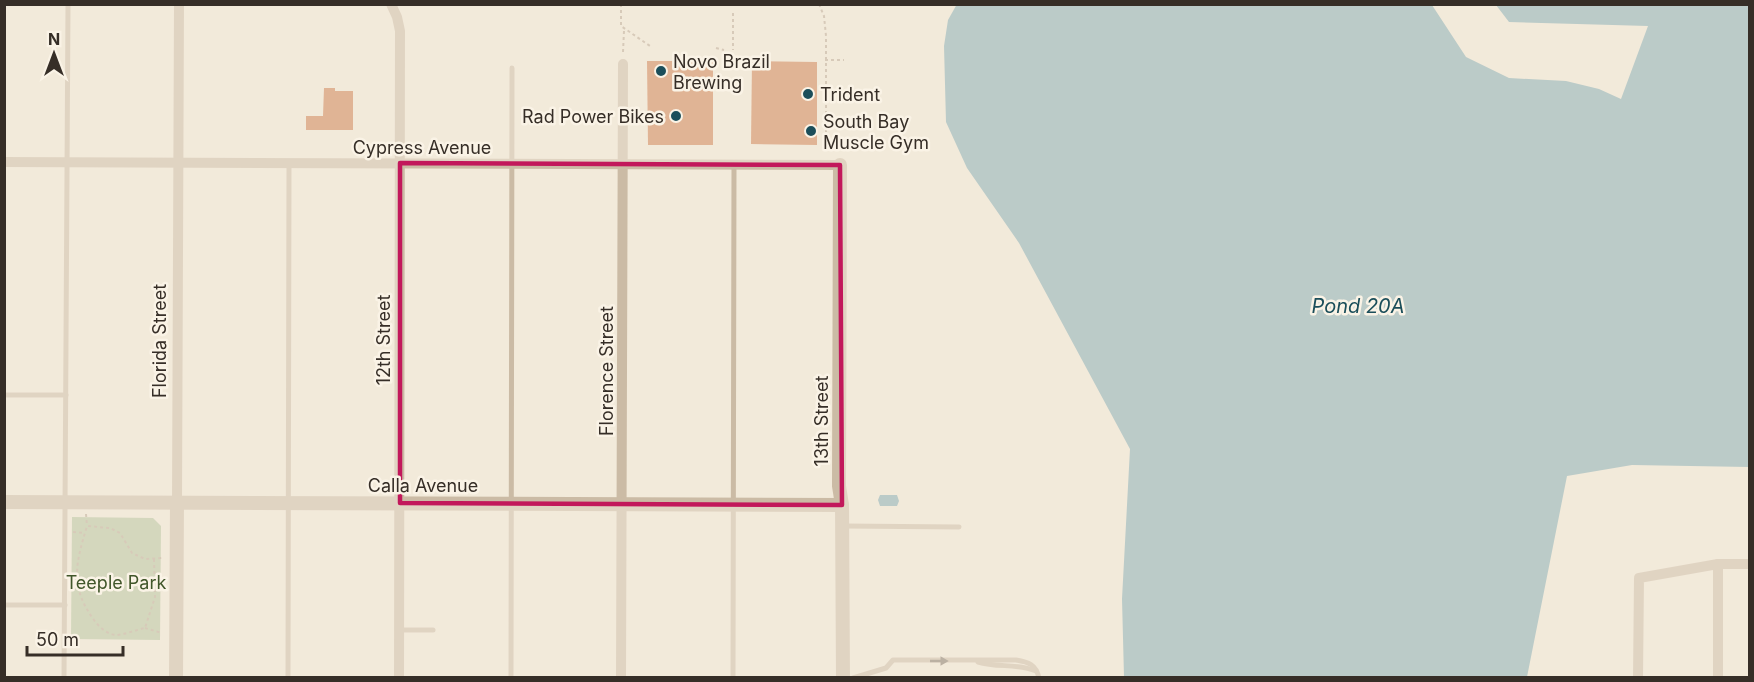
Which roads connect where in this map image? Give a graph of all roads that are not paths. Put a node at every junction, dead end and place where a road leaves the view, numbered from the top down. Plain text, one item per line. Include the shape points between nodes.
1 (68, 4) edge
2 (178, 4) edge
3 (391, 4) edge
4 (623, 61) road end
5 (512, 68) dead end
6 (4, 162) edge
7 (67, 162) junction
8 (177, 162) junction
9 (289, 162) junction
10 (400, 162) junction
11 (513, 163) junction
12 (623, 164) junction
13 (734, 164) junction
14 (840, 165) joint
15 (4, 395) edge
16 (66, 395) junction
17 (4, 502) edge
18 (65, 502) junction
19 (177, 502) junction
20 (289, 503) junction
21 (400, 503) junction
22 (512, 504) junction
23 (622, 504) junction
24 (734, 505) junction
25 (842, 505) junction
26 (842, 526) junction
27 (959, 527) dead end
28 (1718, 564) junction
29 (1749, 564) edge
30 (4, 605) edge
31 (64, 605) junction
32 (399, 630) junction
33 (433, 630) dead end
34 (1039, 675) edge
35 (64, 678) edge
36 (176, 678) edge
37 (288, 678) edge
38 (399, 678) edge
39 (511, 678) edge
40 (621, 678) edge
41 (733, 678) edge
42 (843, 678) edge
43 (852, 678) edge
44 (1638, 678) edge
45 (1718, 678) edge

1 - 7 lane
2 - 8 street, Florida Street
3 - 10 street, 12th Street via 400,31
4 - 12 street, Florence Street
5 - 11 lane
6 - 7 street, Cypress Avenue
7 - 8 street, Cypress Avenue
7 - 16 lane
8 - 9 street, Cypress Avenue
8 - 19 street, Florida Street
9 - 10 street, Cypress Avenue
9 - 20 lane
10 - 11 street, Cypress Avenue
10 - 21 street, 12th Street
11 - 12 street, Cypress Avenue
11 - 22 lane
12 - 13 street, Cypress Avenue
12 - 23 street, Florence Street
13 - 14 street, Cypress Avenue
13 - 24 lane
14 - 25 street, 13th Street
15 - 16 lane
16 - 18 lane
17 - 18 street, Calla Avenue
18 - 19 street, Calla Avenue
18 - 31 lane
19 - 20 street, Calla Avenue
19 - 36 street, Florida Street
20 - 21 street, Calla Avenue
20 - 37 lane
21 - 22 street, Calla Avenue
21 - 32 street, 12th Street
22 - 23 street, Calla Avenue
22 - 39 lane
23 - 24 street, Calla Avenue
23 - 40 street, Florence Street
24 - 25 street, Calla Avenue
24 - 41 lane
25 - 26 street, 13th Street
26 - 27 lane
26 - 42 street, 13th Street
28 - 29 street
28 - 44 street via 1639,578
28 - 45 street
30 - 31 lane
31 - 35 lane
32 - 33 lane
32 - 38 street, 12th Street
43 -> 34 lane via 886,668 893,660 1016,660 1035,666

